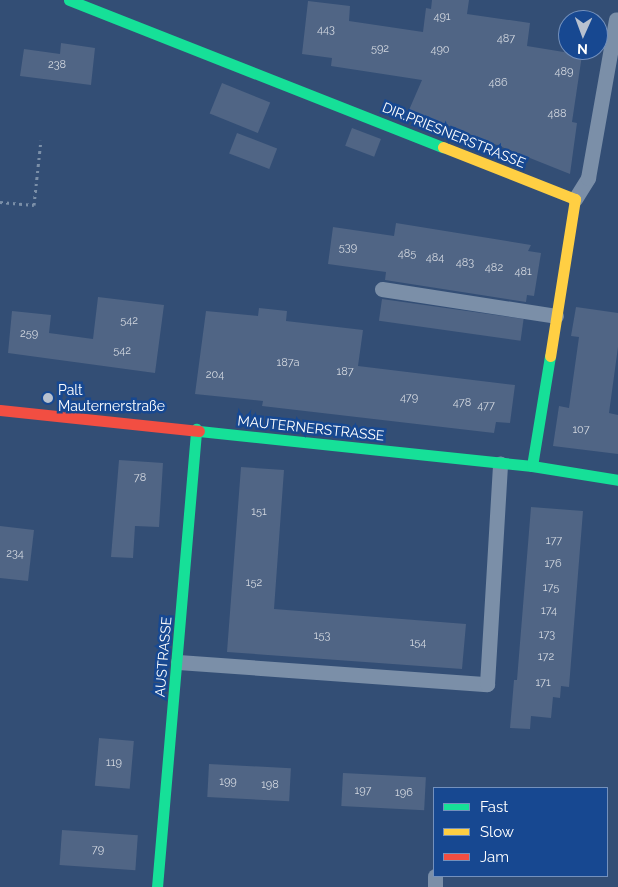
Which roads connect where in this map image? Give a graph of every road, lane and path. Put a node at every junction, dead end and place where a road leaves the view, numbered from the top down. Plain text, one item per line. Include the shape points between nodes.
1 (69, 0) edge
2 (616, 20) dead end
3 (41, 140) dead end
4 (575, 199) junction
5 (0, 202) edge
6 (382, 289) dead end
7 (556, 316) junction
8 (0, 410) edge
9 (196, 429) junction
10 (500, 463) junction
11 (532, 466) junction
12 (618, 480) edge
13 (178, 662) junction
14 (157, 887) edge

1 - 4 street, DIR.PRIESNERSTRASSE
2 - 4 lane via 588,178
3 - 5 path via 34,205
4 - 7 street
6 - 7 lane
7 - 11 street
8 - 9 street, MAUTERNERSTRASSE
9 - 10 street, MAUTERNERSTRASSE
9 - 13 street, AUSTRASSE
10 - 11 street, MAUTERNERSTRASSE
10 - 13 lane via 487,684
11 - 12 street, MAUTERNERSTRASSE
13 - 14 street, AUSTRASSE

